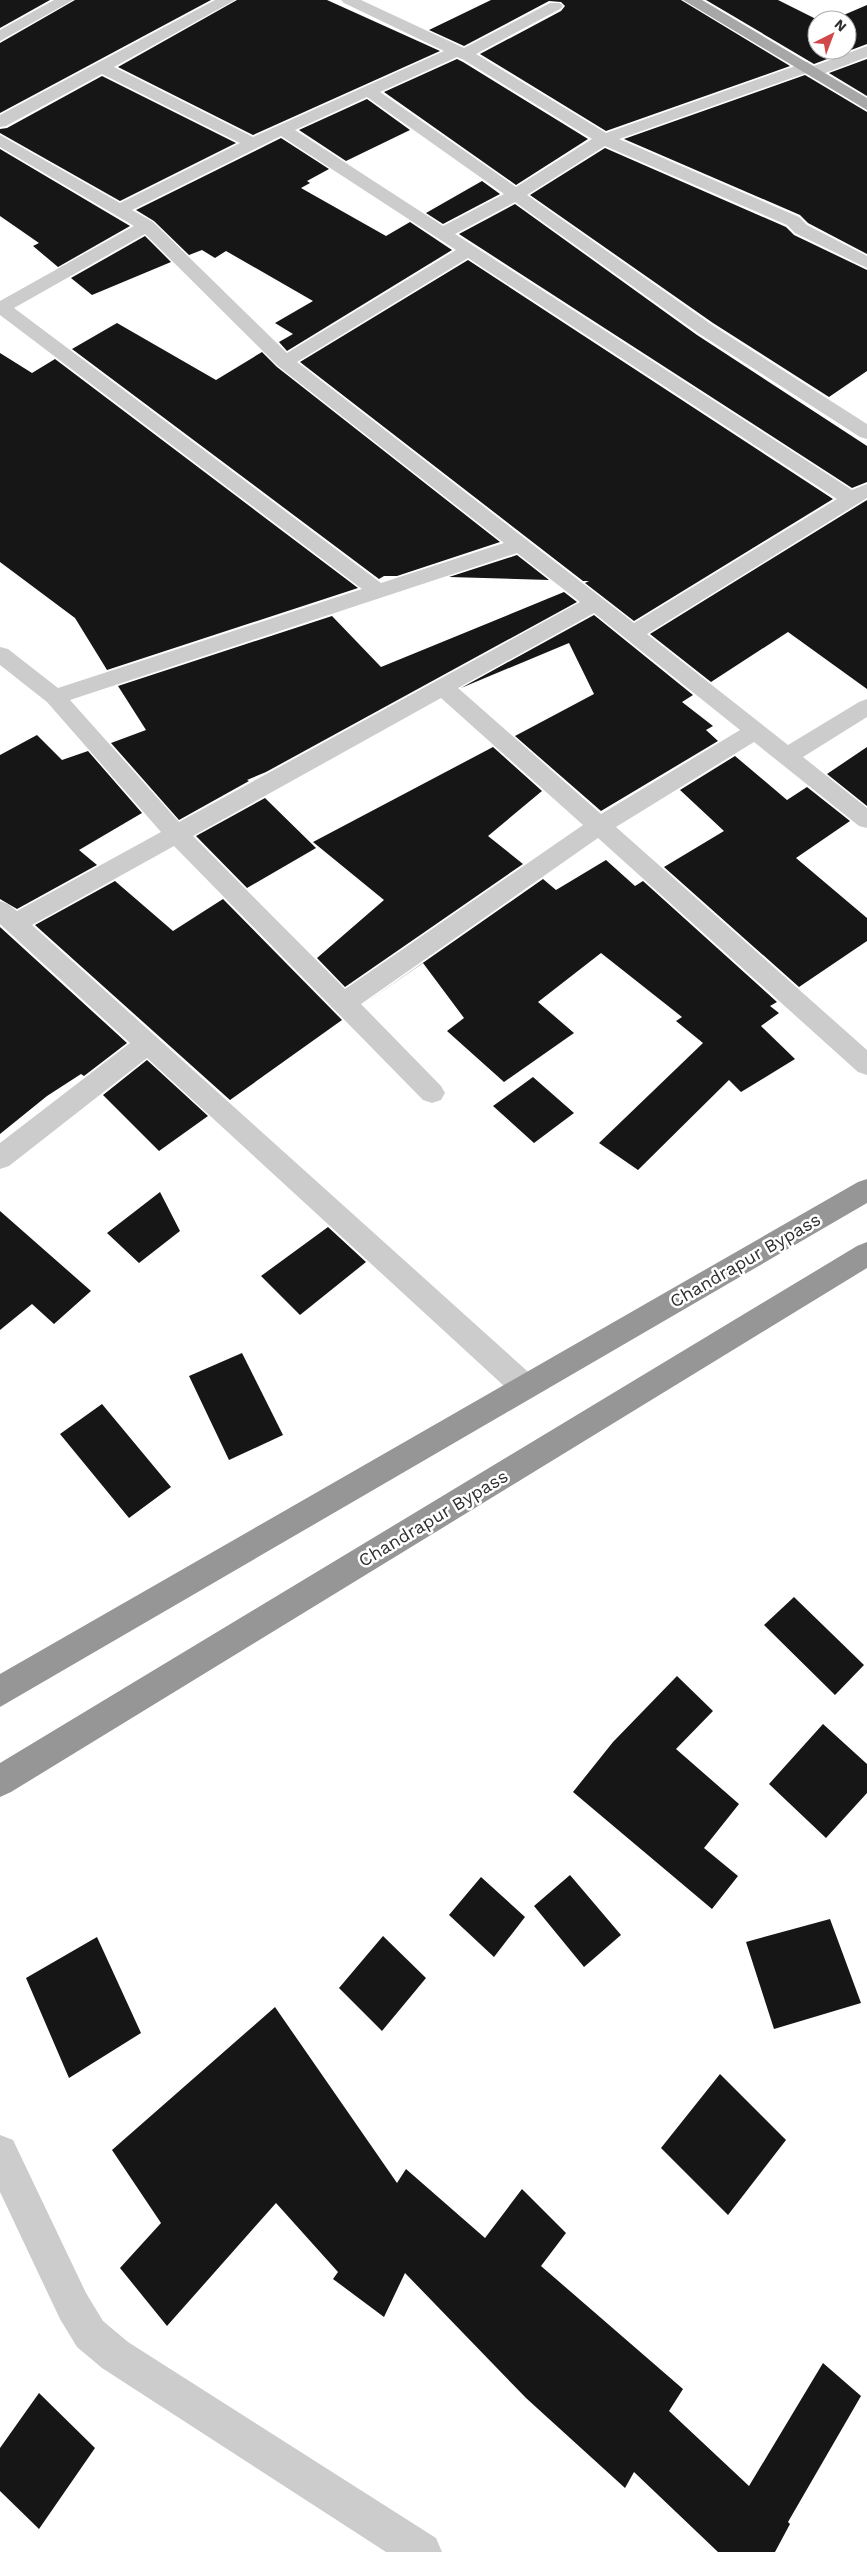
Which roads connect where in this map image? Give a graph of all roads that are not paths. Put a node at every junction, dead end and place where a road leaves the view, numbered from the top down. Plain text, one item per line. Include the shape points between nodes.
1 (65, 0) edge
2 (349, 0) edge
3 (691, 0) edge
4 (219, 1) edge
5 (555, 6) dead end
6 (0, 36) edge
7 (867, 51) edge
8 (461, 52) junction
9 (101, 68) junction
10 (810, 70) junction
11 (369, 91) junction
12 (867, 105) edge
13 (0, 122) edge
14 (283, 130) junction
15 (604, 139) junction
16 (0, 140) edge
17 (253, 143) junction
18 (21, 152) junction
19 (0, 162) edge
20 (516, 195) junction
21 (119, 210) junction
22 (147, 226) junction
23 (443, 233) junction
24 (469, 250) junction
25 (867, 263) edge
26 (1, 309) edge
27 (285, 362) junction
28 (867, 433) edge
29 (860, 494) edge
30 (518, 545) junction
31 (377, 590) junction
32 (595, 604) junction
33 (631, 634) junction
34 (0, 654) edge
35 (443, 686) junction
36 (55, 697) junction
37 (867, 707) edge
38 (754, 732) junction
39 (786, 757) junction
40 (867, 820) edge
41 (601, 825) junction
42 (176, 833) junction
43 (8, 916) edge
44 (344, 1003) junction
45 (147, 1044) junction
46 (867, 1065) edge
47 (432, 1093) dead end
48 (0, 1158) edge
49 (867, 1190) edge
50 (867, 1254) edge
51 (526, 1387) junction
52 (0, 1691) edge
53 (0, 1781) edge
54 (0, 2153) edge
55 (422, 2552) edge

1 - 6 street
2 - 8 street
3 - 10 main road
4 - 9 street
5 - 8 street
7 - 10 street
8 - 11 street
8 - 15 street
9 - 13 street
9 - 17 street
10 - 12 main road
10 - 15 street
11 - 14 street
11 - 20 street
14 - 17 street
14 - 23 street
15 - 20 street
15 - 25 street via 793,221 801,229
16 - 18 street
17 - 21 street
18 - 19 street
18 - 21 street
20 - 23 street
20 - 28 street via 705,329
21 - 22 street
22 - 26 street
22 - 27 street
23 - 24 street
24 - 27 street
24 - 29 street
26 - 31 street
27 - 30 street
29 - 33 street
30 - 31 street
30 - 32 street
31 - 36 street
32 - 33 street
32 - 35 street
33 - 38 street
34 - 36 street
35 - 41 street
35 - 42 street
36 - 42 street
37 - 39 street
38 - 39 street
38 - 41 street
39 - 40 street
41 - 44 street
41 - 46 street
42 - 43 street
42 - 44 street
43 - 45 street
44 - 47 street
45 - 48 street
45 - 51 street
49 - 51 highway, Chandrapur Bypass
50 - 53 highway, Chandrapur Bypass
51 - 52 highway, Chandrapur Bypass
54 - 55 street via 73,2306 90,2334 115,2354

